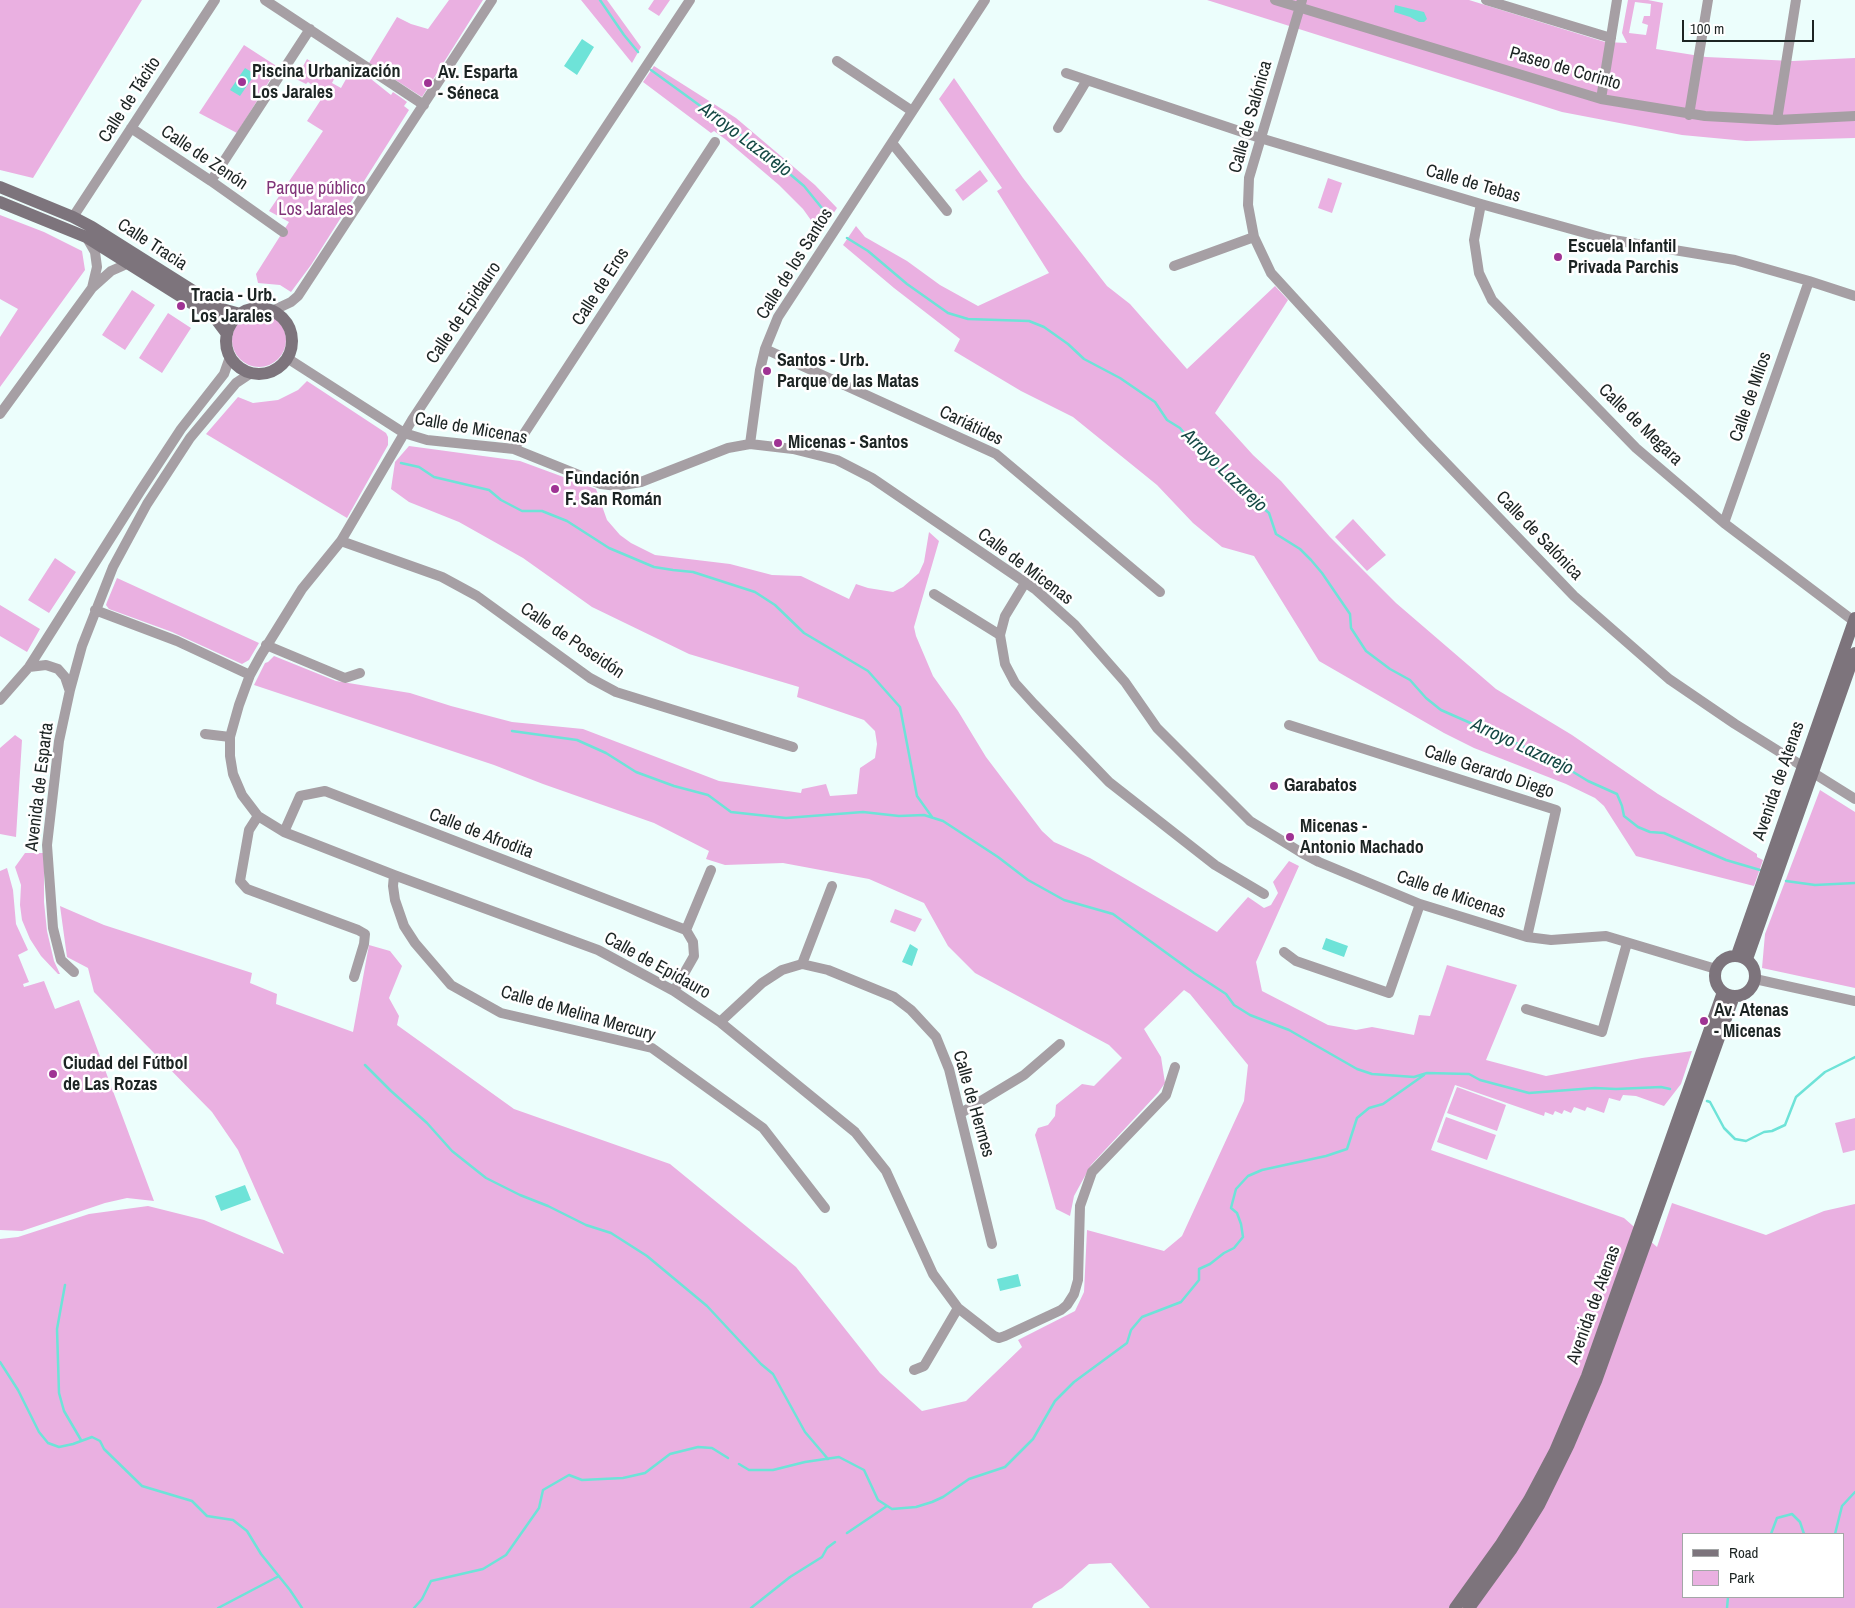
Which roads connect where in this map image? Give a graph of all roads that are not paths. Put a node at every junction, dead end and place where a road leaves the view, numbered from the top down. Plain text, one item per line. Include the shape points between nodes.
1 (215, 0) edge
2 (265, 0) edge
3 (492, 0) edge
4 (690, 0) edge
5 (985, 0) edge
6 (1275, 0) edge
7 (1486, 0) edge
8 (1617, 0) edge
9 (1708, 0) edge
10 (1796, 0) edge
11 (1301, 4) edge
12 (310, 30) junction
13 (1611, 38) junction
14 (837, 61) dead end
15 (1066, 73) dead end
16 (1087, 80) junction
17 (1601, 99) junction
18 (424, 105) junction
19 (912, 111) junction
20 (1689, 115) junction
21 (1855, 116) edge
22 (1777, 120) junction
23 (131, 128) junction
24 (1058, 128) dead end
25 (1260, 138) junction
26 (715, 142) dead end
27 (892, 143) junction
28 (211, 181) junction
29 (0, 187) edge
30 (0, 202) edge
31 (1481, 204) junction
32 (947, 211) dead end
33 (73, 217) junction
34 (283, 232) dead end
35 (86, 237) junction
36 (1254, 237) junction
37 (128, 262) junction
38 (1174, 266) dead end
39 (1809, 280) junction
40 (92, 288) junction
41 (1855, 296) edge
42 (272, 310) junction
43 (240, 314) junction
44 (226, 334) junction
45 (765, 349) junction
46 (230, 357) junction
47 (288, 358) junction
48 (251, 373) junction
49 (0, 414) edge
50 (404, 433) junction
51 (750, 444) junction
52 (514, 449) junction
53 (1724, 523) junction
54 (341, 541) junction
55 (98, 558) junction
56 (113, 567) junction
57 (1025, 583) junction
58 (1160, 592) dead end
59 (934, 594) dead end
60 (95, 610) junction
61 (1855, 621) edge
62 (1000, 635) junction
63 (266, 645) junction
64 (1855, 653) edge
65 (30, 667) junction
66 (360, 673) dead end
67 (250, 675) junction
68 (70, 690) junction
69 (0, 700) edge
70 (1289, 725) dead end
71 (205, 734) dead end
72 (230, 737) junction
73 (793, 747) dead end
74 (1809, 770) junction
75 (1855, 800) edge
76 (258, 816) junction
77 (284, 832) junction
78 (711, 870) dead end
79 (394, 875) junction
80 (832, 886) dead end
81 (1264, 894) dead end
82 (1420, 904) junction
83 (686, 930) junction
84 (1527, 937) junction
85 (1627, 943) junction
86 (1284, 952) dead end
87 (1742, 957) junction
88 (802, 964) junction
89 (1716, 969) junction
90 (74, 972) dead end
91 (354, 977) dead end
92 (1755, 979) junction
93 (674, 991) junction
94 (1729, 994) junction
95 (1855, 1001) edge
96 (1526, 1009) dead end
97 (720, 1022) junction
98 (1060, 1044) dead end
99 (1174, 1067) dead end
100 (961, 1113) junction
101 (825, 1208) dead end
102 (992, 1244) dead end
103 (958, 1308) junction
104 (914, 1370) dead end
105 (1455, 1608) edge
106 (1469, 1608) edge

1 - 23 street, Calle de Tácito
2 - 12 street
3 - 18 street
4 - 50 street, Calle de Epidauro
5 - 19 street, Calle de los Santos
6 - 11 street, Paseo de Corinto
7 - 13 street
8 - 13 street
9 - 20 street
10 - 22 street
11 - 17 street, Paseo de Corinto
11 - 25 street, Calle de Salónica
12 - 18 street
12 - 28 street
13 - 17 street
14 - 19 street
15 - 16 street, Calle de Tebas
16 - 24 street
16 - 25 street, Calle de Tebas
17 - 20 street, Paseo de Corinto
18 - 42 street via 298,296
19 - 27 street, Calle de los Santos
20 - 22 street, Paseo de Corinto
21 - 22 street, Paseo de Corinto
23 - 28 street, Calle de Zenón
23 - 33 street, Calle de Tácito
25 - 31 street, Calle de Tebas
25 - 36 street, Calle de Salónica via 1249,178 1248,205
26 - 52 street, Calle de Eros
27 - 32 street
27 - 45 street, Calle de los Santos via 778,317
28 - 34 street, Calle de Zenón
29 - 33 main road, Calle Tracia
30 - 35 main road, Calle Tracia
31 - 39 street, Calle de Tebas via 1607,239 1735,260
31 - 53 street, Calle de Megara via 1474,240 1479,273 1492,300 1636,448
33 - 43 main road, Calle Tracia via 222,309
35 - 37 main road, Calle Tracia
35 - 40 street via 95,252 97,267
36 - 38 street
36 - 74 street, Calle de Salónica via 1271,273 1424,440 1574,596 1669,678
37 - 40 street via 111,271
37 - 44 main road, Calle Tracia via 215,318
39 - 41 street, Calle de Tebas
39 - 53 street, Calle de Milos
40 - 49 street
42 - 43 main road via 255,308
42 - 47 main road via 291,331
43 - 44 main road
44 - 46 main road
45 - 51 street, Calle de los Santos
45 - 58 street, Cariátides via 996,454
46 - 48 main road via 235,364
46 - 55 street via 224,374 182,429
47 - 48 main road via 272,372
47 - 50 street, Calle de Micenas
48 - 56 street, Avenida de Esparta via 236,383 190,438 147,504
50 - 52 street, Calle de Micenas via 427,440
50 - 54 street, Calle de Epidauro
51 - 52 street, Calle de Micenas via 728,448 641,482 617,486 590,480
51 - 57 street, Calle de Micenas via 818,454 872,478
53 - 61 street, Calle de Megara
54 - 63 street, Calle de Epidauro via 302,589
54 - 73 street, Calle de Poseidón via 442,577 477,596 590,678 616,692
55 - 56 street via 109,561
55 - 65 street
56 - 60 street, Avenida de Esparta
57 - 62 street via 1005,616
57 - 82 street, Calle de Micenas via 1075,625 1125,682 1157,728 1250,821 1319,862
59 - 62 street
60 - 67 street via 177,641
60 - 68 street, Avenida de Esparta
61 - 74 main road, Avenida de Atenas
62 - 81 street via 1005,664 1016,683 1109,782 1215,865
63 - 66 street via 345,678
63 - 67 street, Calle de Epidauro
64 - 74 main road, Avenida de Atenas
65 - 68 street via 46,665 58,669
65 - 69 street
67 - 72 street, Calle de Epidauro
68 - 90 street, Avenida de Esparta via 59,741 47,845 53,928 61,960
70 - 84 street, Calle Gerardo Diego via 1556,810
71 - 72 street
72 - 76 street, Calle de Epidauro via 233,774 242,795
74 - 75 street, Calle de Salónica
74 - 87 main road, Avenida de Atenas
76 - 77 street, Calle de Epidauro
76 - 91 street via 249,830 240,881 247,889 365,934
77 - 79 street, Calle de Epidauro
77 - 83 street, Calle de Afrodita via 300,796 325,791
78 - 83 street
79 - 93 street, Calle de Epidauro via 598,950
79 - 101 street, Calle de Melina Mercury via 395,900 404,926 414,943 451,985 501,1013 652,1048 763,1128
80 - 88 street
82 - 84 street, Calle de Micenas
82 - 86 street via 1389,993 1296,961
83 - 93 street via 693,942 694,956
84 - 85 street, Calle de Micenas via 1551,940 1606,936
85 - 89 street, Calle de Micenas
85 - 96 street via 1602,1032
87 - 89 main road via 1726,957
87 - 92 main road via 1754,968
88 - 97 street via 782,970 762,982
88 - 100 street, Calle de Hermes via 828,970 894,997 911,1010 936,1037
89 - 94 main road via 1715,982
92 - 94 main road via 1748,992
92 - 95 street
93 - 97 street, Calle de Epidauro
94 - 105 main road, Avenida de Atenas via 1587,1376 1555,1451 1501,1544
94 - 106 main road, Avenida de Atenas via 1596,1381 1539,1505
97 - 103 street, Calle de Epidauro via 854,1132 886,1171 932,1274
98 - 100 street via 1024,1075
99 - 103 street, Calle de Epidauro via 1166,1095 1092,1172 1080,1206 1078,1280 1067,1305 999,1338
100 - 102 street, Calle de Hermes
103 - 104 street via 924,1366

